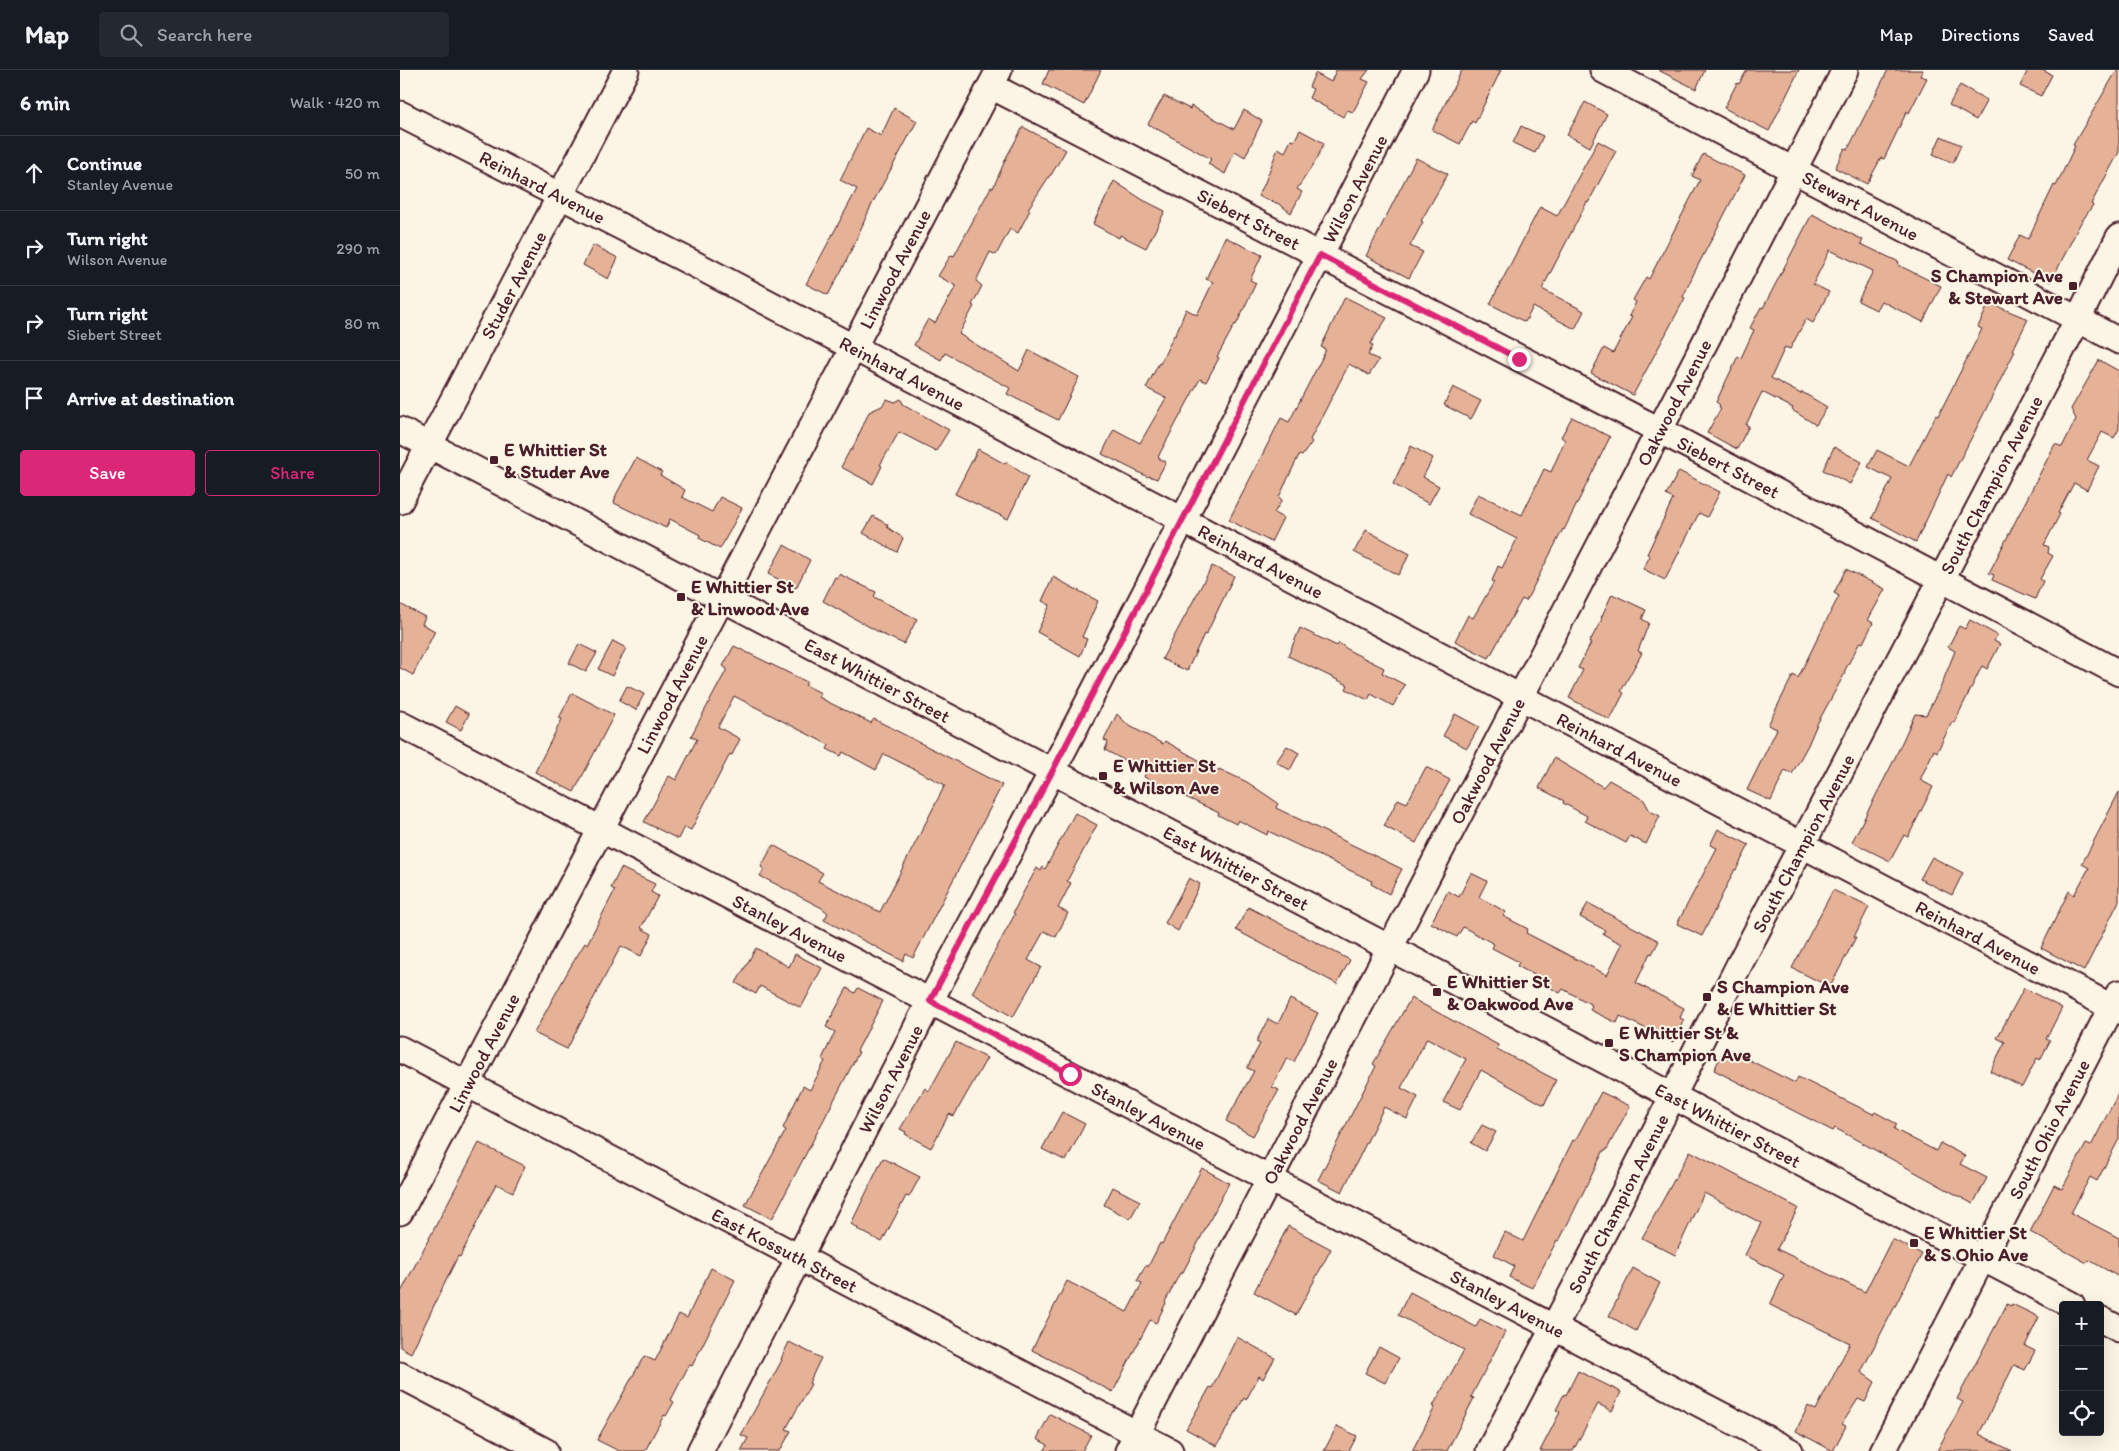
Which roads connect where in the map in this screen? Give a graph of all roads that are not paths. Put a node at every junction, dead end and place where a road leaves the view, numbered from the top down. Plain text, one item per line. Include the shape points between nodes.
1 (626, 70) edge
2 (1416, 70) edge
3 (1603, 70) edge
4 (1845, 70) edge
5 (995, 78) edge
6 (400, 114) edge
7 (1792, 171) junction
8 (560, 196) junction
9 (2119, 237) edge
10 (1320, 255) junction
11 (2078, 319) junction
12 (2119, 341) edge
13 (854, 348) junction
14 (400, 430) edge
15 (1658, 430) junction
16 (429, 446) junction
17 (400, 501) edge
18 (1182, 519) junction
19 (1942, 580) junction
20 (723, 599) junction
21 (2119, 673) edge
22 (1519, 697) junction
23 (400, 724) edge
24 (1053, 770) junction
25 (602, 830) junction
26 (1802, 845) junction
27 (1390, 948) junction
28 (930, 1001) junction
29 (2116, 1004) edge
30 (400, 1049) edge
31 (467, 1084) junction
32 (1673, 1096) junction
33 (1270, 1179) junction
34 (400, 1212) edge
35 (800, 1258) junction
36 (1983, 1258) junction
37 (2064, 1301) edge
38 (2104, 1321) edge
39 (1552, 1328) junction
40 (2119, 1329) edge
41 (400, 1375) edge
42 (1132, 1442) edge
43 (545, 1451) edge
44 (700, 1451) edge
45 (1170, 1451) edge
46 (1489, 1451) edge
47 (1790, 1451) edge
48 (1884, 1451) edge

1 - 8 street, Studer Avenue
2 - 10 street, Wilson Avenue
3 - 7 street, Stewart Avenue
4 - 7 street, Oakwood Avenue
5 - 10 street, Siebert Street
5 - 13 street, Linwood Avenue
6 - 8 street, Reinhard Avenue
7 - 11 street, Stewart Avenue
7 - 15 street, Oakwood Avenue
8 - 13 street, Reinhard Avenue
8 - 16 street, Studer Avenue
9 - 11 street, South Champion Avenue
10 - 15 street, Siebert Street
10 - 18 street, Wilson Avenue
11 - 12 street, Stewart Avenue
11 - 19 street, South Champion Avenue
13 - 18 street, Reinhard Avenue
13 - 20 street, Linwood Avenue
14 - 16 street, East Whittier Street
15 - 19 street, Siebert Street
15 - 22 street, Oakwood Avenue
16 - 17 street, Studer Avenue
16 - 20 street, East Whittier Street
18 - 22 street, Reinhard Avenue
18 - 24 street, Wilson Avenue
19 - 21 street, Siebert Street
19 - 26 street, South Champion Avenue
20 - 24 street, East Whittier Street
20 - 25 street, Linwood Avenue
22 - 26 street, Reinhard Avenue
22 - 27 street, Oakwood Avenue
23 - 25 street, Stanley Avenue
24 - 27 street, East Whittier Street
24 - 28 street, Wilson Avenue
25 - 28 street, Stanley Avenue
25 - 31 street, Linwood Avenue
26 - 29 street, Reinhard Avenue
26 - 32 street, South Champion Avenue
27 - 32 street, East Whittier Street
27 - 33 street, Oakwood Avenue
28 - 33 street, Stanley Avenue
28 - 35 street, Wilson Avenue
29 - 36 street, South Ohio Avenue
30 - 31 street, East Kossuth Street
31 - 34 street, Linwood Avenue
31 - 35 street, East Kossuth Street
32 - 36 street, East Whittier Street
32 - 39 street, South Champion Avenue
33 - 39 street, Stanley Avenue
33 - 42 street, Oakwood Avenue
35 - 42 street, East Kossuth Street
35 - 44 street, Wilson Avenue
36 - 37 street, East Whittier Street
36 - 48 street, South Ohio Avenue
38 - 40 street
39 - 46 street, South Champion Avenue
39 - 47 street, Stanley Avenue
41 - 43 street
42 - 45 street, East Kossuth Street

